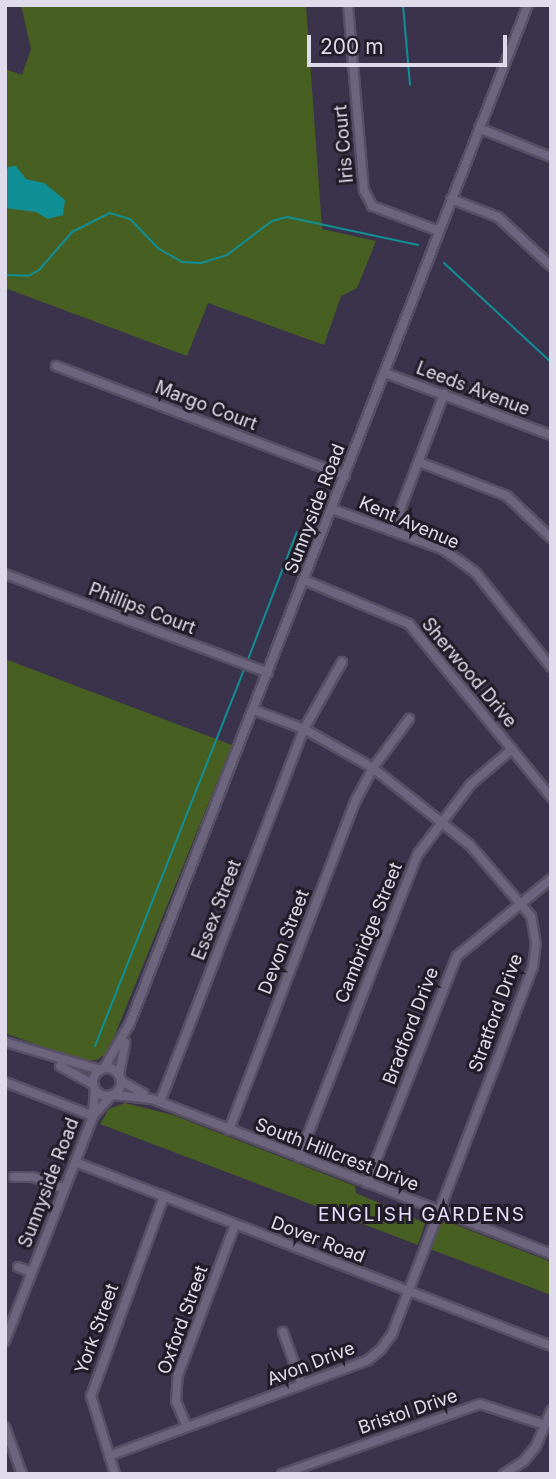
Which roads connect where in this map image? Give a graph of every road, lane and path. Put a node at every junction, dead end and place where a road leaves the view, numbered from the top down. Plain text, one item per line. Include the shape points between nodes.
1 (348, 5) edge
2 (527, 5) edge
3 (479, 128) junction
4 (551, 157) edge
5 (452, 199) junction
6 (439, 231) junction
7 (551, 266) edge
8 (56, 366) dead end
9 (385, 373) junction
10 (444, 394) junction
11 (551, 435) edge
12 (419, 462) junction
13 (345, 476) junction
14 (332, 509) junction
15 (392, 531) junction
16 (551, 538) edge
17 (5, 574) edge
18 (304, 580) junction
19 (342, 662) dead end
20 (551, 667) edge
21 (268, 673) junction
22 (254, 710) junction
23 (409, 719) dead end
24 (304, 729) junction
25 (512, 749) junction
26 (373, 768) junction
27 (551, 797) edge
28 (441, 818) junction
29 (551, 879) edge
30 (521, 901) junction
31 (130, 1023) junction
32 (5, 1042) edge
33 (32, 1053) junction
34 (102, 1069) junction
35 (120, 1078) junction
36 (5, 1082) edge
37 (94, 1087) junction
38 (113, 1095) junction
39 (156, 1100) junction
40 (93, 1116) junction
41 (229, 1130) junction
42 (299, 1157) junction
43 (75, 1162) junction
44 (14, 1177) dead end
45 (368, 1183) junction
46 (64, 1189) junction
47 (164, 1196) junction
48 (439, 1211) junction
49 (235, 1225) junction
50 (551, 1254) edge
51 (18, 1267) dead end
52 (32, 1272) junction
53 (407, 1290) junction
54 (284, 1332) dead end
55 (5, 1341) edge
56 (551, 1346) edge
57 (302, 1385) junction
58 (551, 1410) edge
59 (545, 1425) junction
60 (5, 1427) edge
61 (187, 1427) junction
62 (108, 1456) junction
63 (22, 1474) edge
64 (115, 1474) edge
65 (282, 1474) edge
66 (504, 1474) edge

1 - 6 street, Iris Court via 364,190 372,206
2 - 3 street, Sunnyside Road
3 - 4 street
3 - 5 street, Sunnyside Road
5 - 6 street, Sunnyside Road
5 - 7 street via 498,217
6 - 9 street, Sunnyside Road
8 - 13 street, Margo Court
9 - 10 street, Leeds Avenue
9 - 13 street, Sunnyside Road
10 - 11 street, Leeds Avenue
10 - 12 street
12 - 15 street
12 - 16 street via 507,496
13 - 14 street, Sunnyside Road
14 - 15 street, Kent Avenue
14 - 18 street, Sunnyside Road
15 - 20 street, Kent Avenue via 442,550 476,573
17 - 21 street, Phillips Court
18 - 21 street, Sunnyside Road
18 - 25 street, Sherwood Drive via 409,624
19 - 24 street, Essex Street
21 - 22 street, Sunnyside Road
22 - 24 street, Stratford Drive
22 - 31 street, Sunnyside Road
23 - 26 street, Devon Street
24 - 26 street, Stratford Drive
24 - 39 street, Essex Street
25 - 27 street, Sherwood Drive
25 - 28 street, Cambridge Street
26 - 28 street, Stratford Drive
26 - 41 street, Devon Street via 356,800
28 - 30 street, Stratford Drive
28 - 42 street, Cambridge Street via 408,876
29 - 30 street, Bradford Drive
30 - 45 street, Bradford Drive via 457,956
30 - 48 street, Stratford Drive via 535,928 533,967
31 - 34 street, Sunnyside Road
31 - 35 street, Sunnyside Road
32 - 33 street
33 - 34 street
33 - 37 street
34 - 35 street
34 - 37 street, Sunnyside Road
35 - 38 street, Sunnyside Road
35 - 39 street
36 - 40 street
37 - 38 street
37 - 40 street, Sunnyside Road
38 - 39 street
38 - 40 street, Sunnyside Road
39 - 41 street, South Hillcrest Drive
40 - 43 street, Sunnyside Road
41 - 42 street, South Hillcrest Drive
42 - 45 street, South Hillcrest Drive
43 - 46 street, Sunnyside Road
43 - 47 street, Dover Road
44 - 46 street via 33,1177
45 - 48 street, South Hillcrest Drive
46 - 52 street, Sunnyside Road
47 - 49 street, Dover Road
47 - 62 street, York Street via 91,1396
48 - 50 street, South Hillcrest Drive
48 - 53 street, Avon Drive
49 - 53 street, Dover Road
49 - 61 street, Oxford Street via 178,1375 176,1401
51 - 52 street
52 - 55 street, Sunnyside Road
53 - 56 street, Dover Road
53 - 57 street, Avon Drive via 392,1334 381,1349 368,1360
54 - 57 street
57 - 61 street, Avon Drive
58 - 59 street
59 - 65 street, Bristol Drive via 480,1404
59 - 66 street via 524,1461
60 - 63 street
61 - 62 street, Avon Drive
62 - 64 street, York Street

